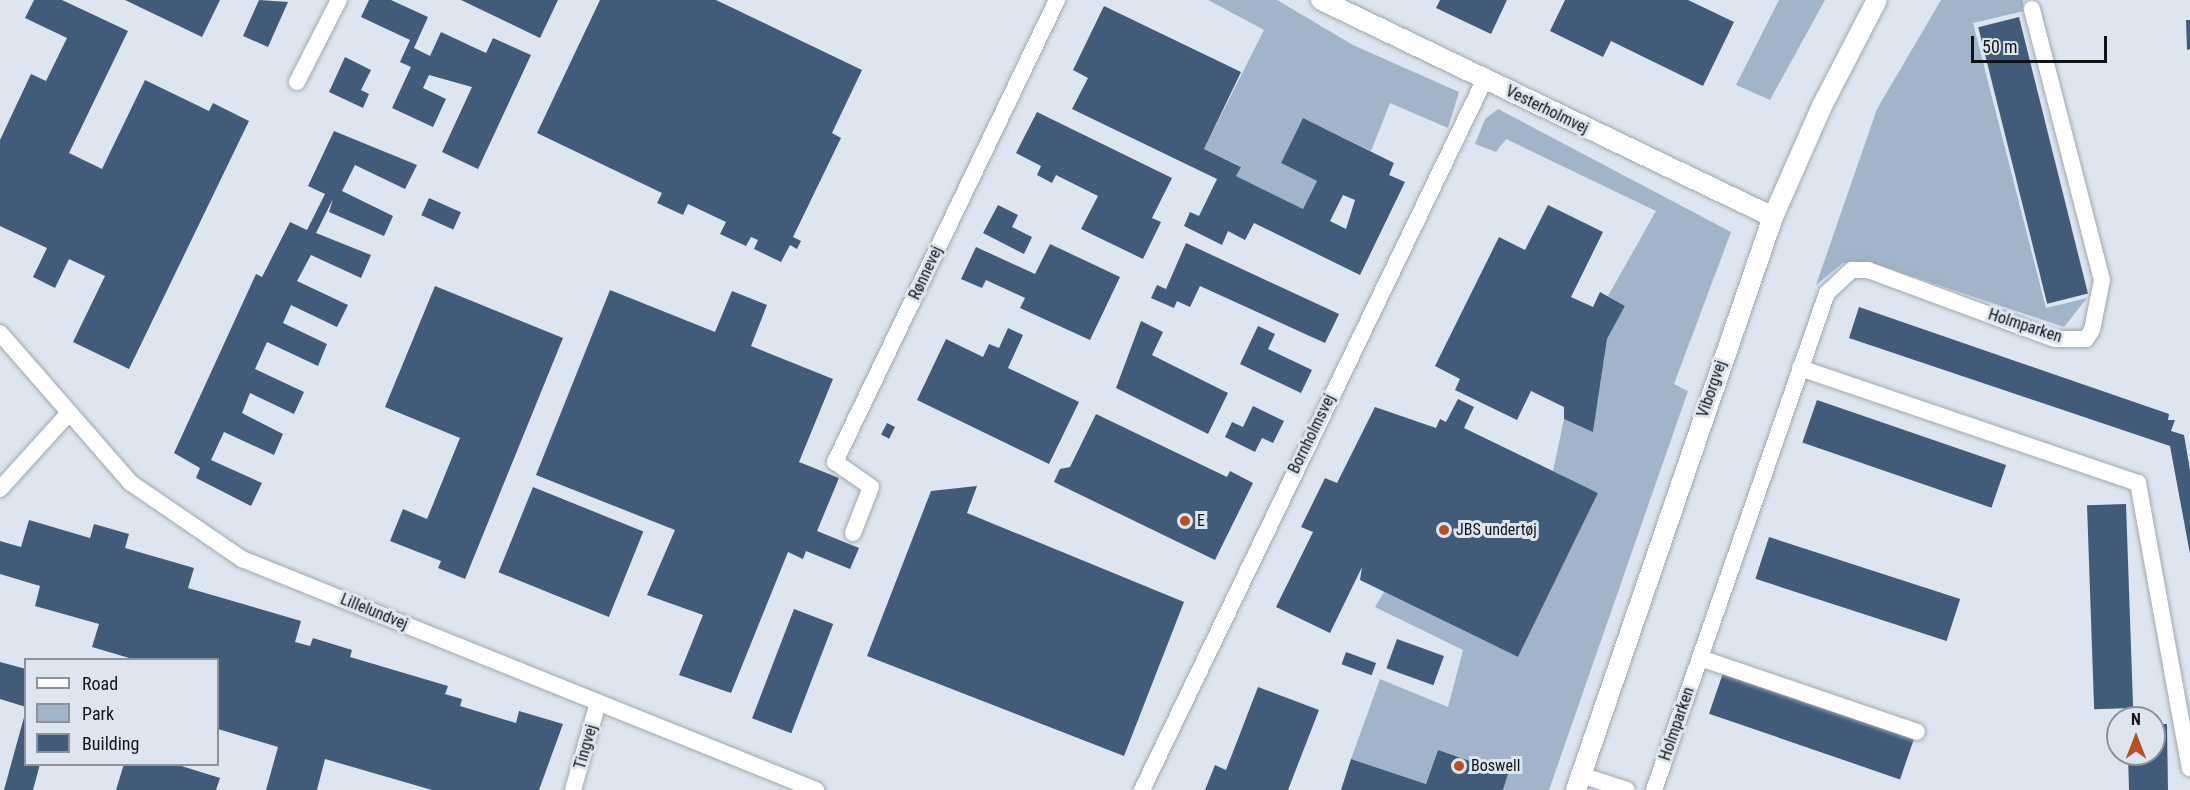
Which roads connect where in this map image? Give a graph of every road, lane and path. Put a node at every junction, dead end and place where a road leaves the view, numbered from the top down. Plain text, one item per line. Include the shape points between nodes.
1 (339, 0) edge
2 (1057, 0) edge
3 (1321, 0) edge
4 (1877, 0) edge
5 (2032, 9) dead end
6 (1485, 79) junction
7 (297, 82) dead end
8 (1773, 217) junction
9 (0, 333) edge
10 (1800, 368) junction
11 (67, 415) junction
12 (0, 489) edge
13 (853, 533) dead end
14 (1700, 658) junction
15 (598, 703) junction
16 (1917, 732) dead end
17 (2190, 768) edge
18 (1579, 783) edge
19 (573, 790) edge
20 (816, 790) edge
21 (1142, 790) edge
22 (1627, 790) edge
23 (1654, 790) edge

1 - 7 street
2 - 13 street, Rønnevej via 835,462 871,487
3 - 6 street, Vesterholmvej
4 - 8 street, Viborgvej via 1822,106
5 - 10 street, Holmparken via 2102,280 2092,330 2086,339 2055,339 1868,270 1852,270 1827,293
6 - 8 street, Vesterholmvej
6 - 21 street, Bornholmsvej
8 - 18 street, Viborgvej
9 - 11 street, Lillelundvej
10 - 14 street, Holmparken
10 - 17 street via 2138,483
11 - 12 street
11 - 15 street, Lillelundvej via 131,483 242,559
14 - 16 street
14 - 23 street, Holmparken
15 - 19 street, Tingvej
15 - 20 street, Lillelundvej
18 - 22 street

